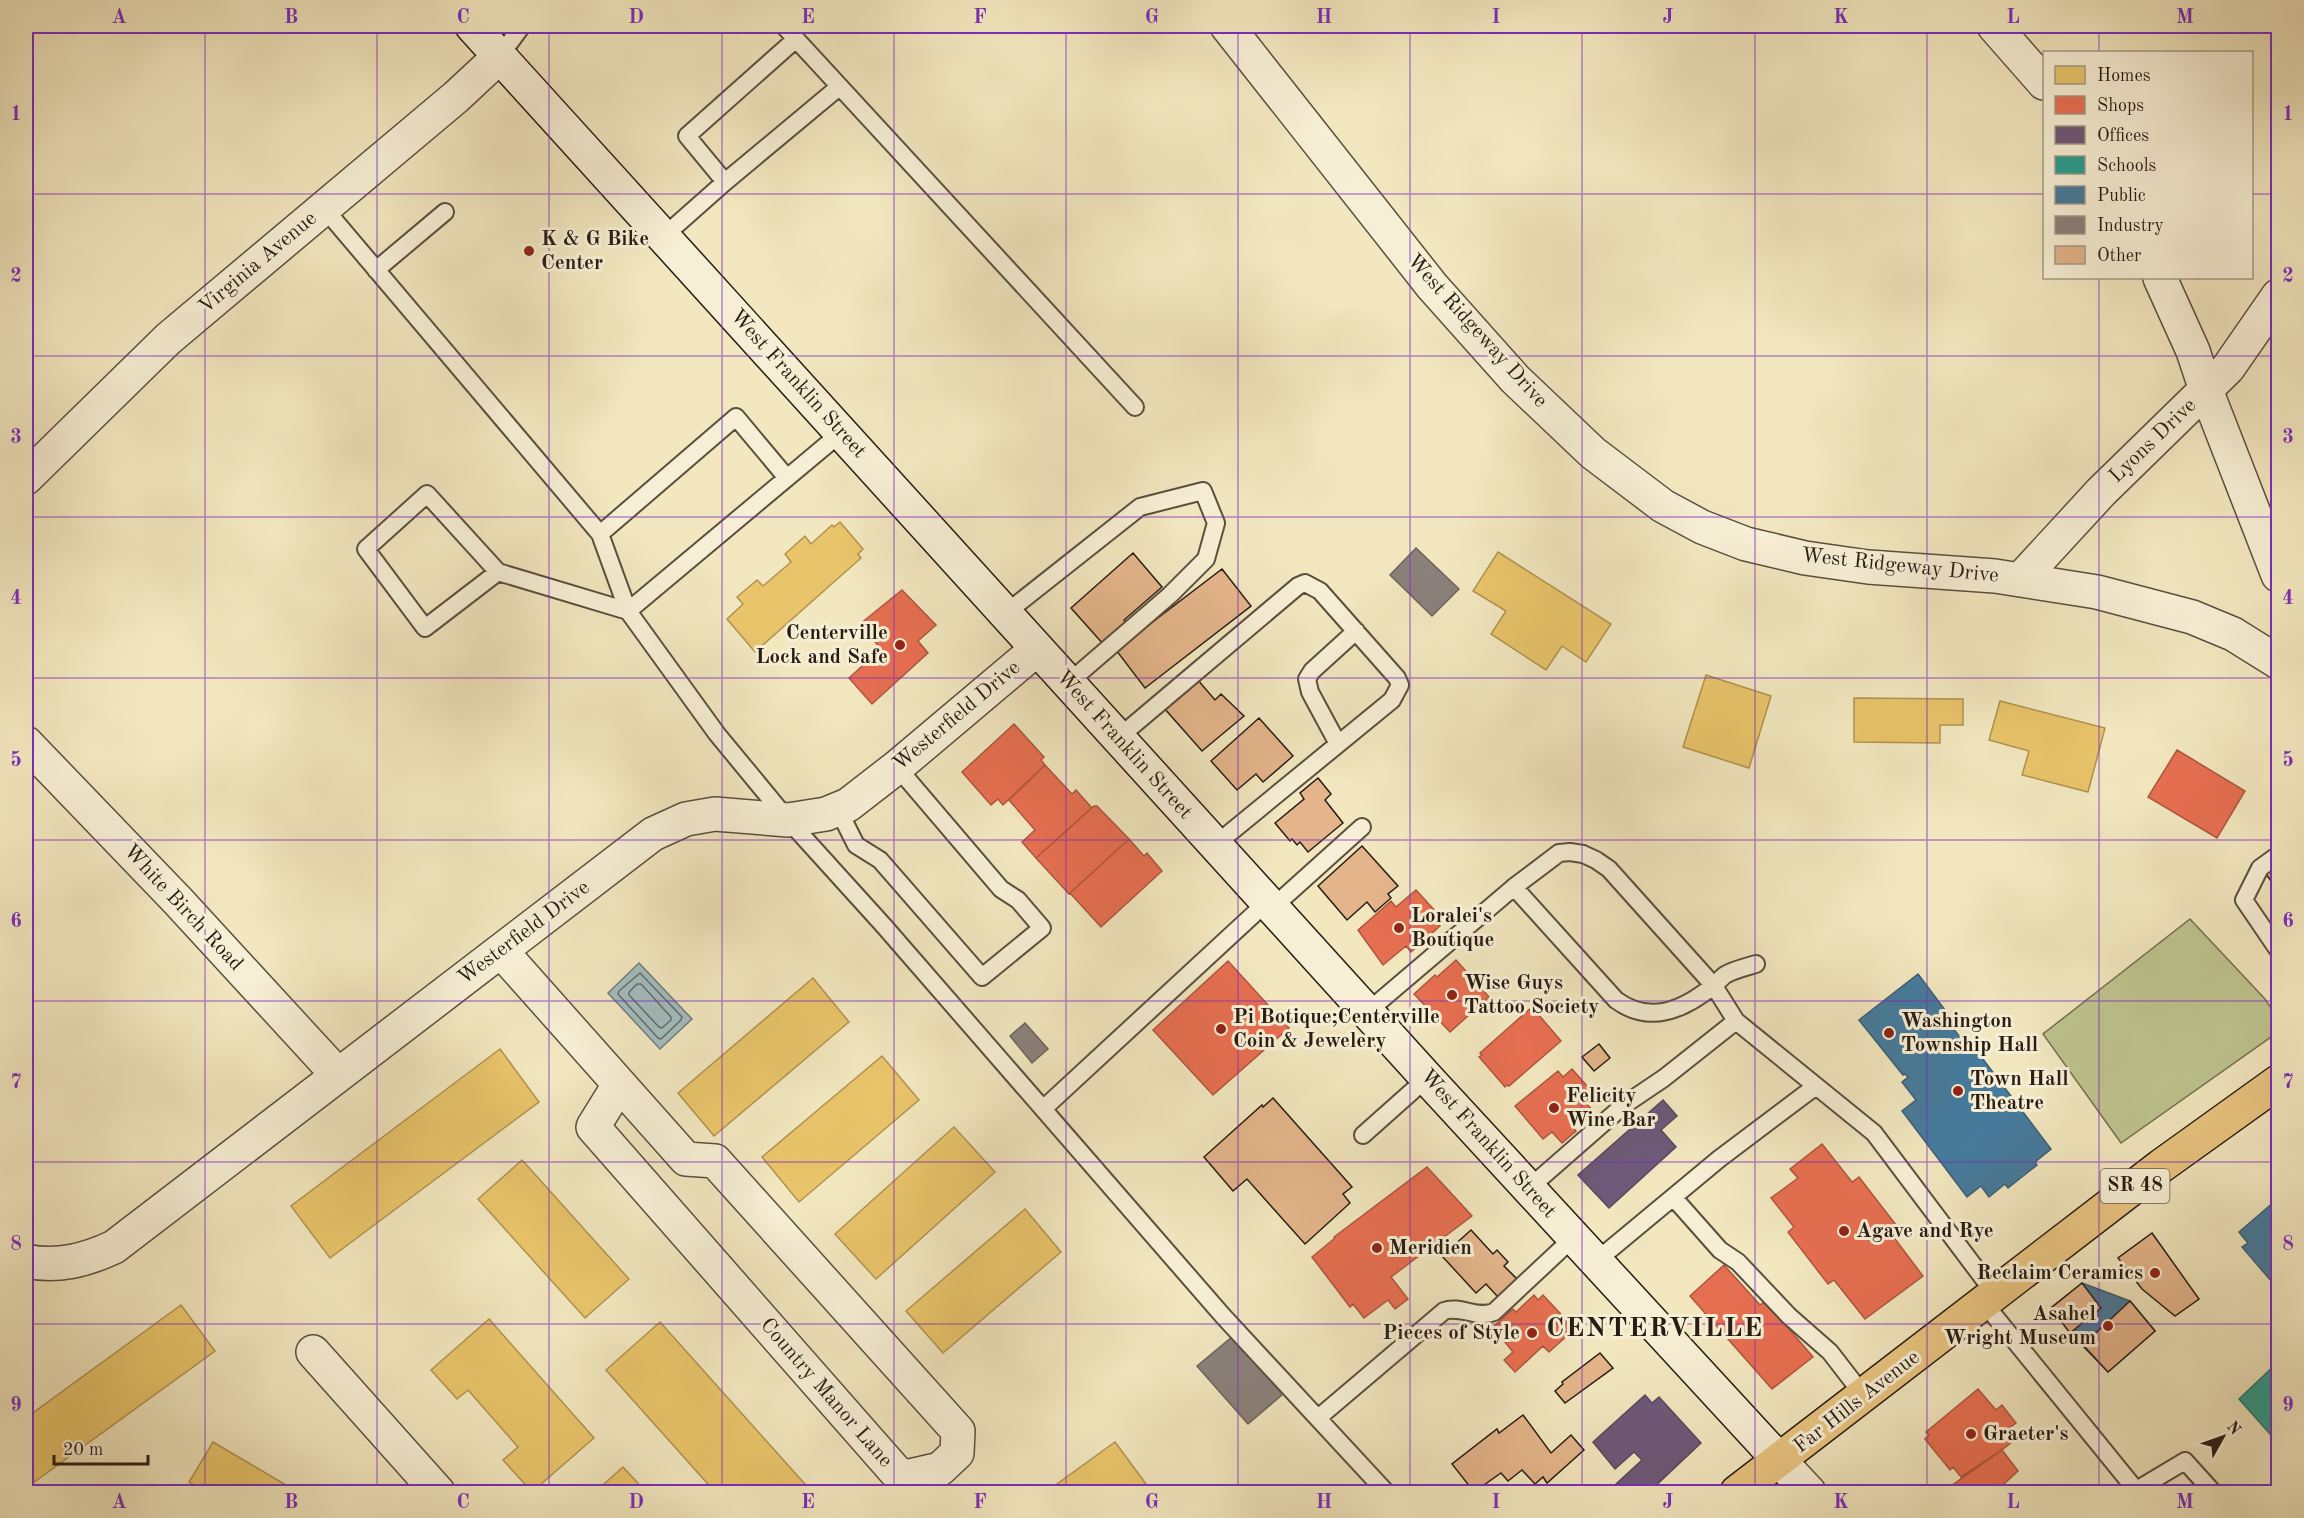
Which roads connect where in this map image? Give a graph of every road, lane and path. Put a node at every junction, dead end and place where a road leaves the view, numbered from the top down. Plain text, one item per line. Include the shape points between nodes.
1 (472, 26) edge
2 (522, 26) edge
3 (784, 26) edge
4 (1227, 26) edge
5 (1994, 26) edge
6 (796, 39) junction
7 (499, 57) junction
8 (2043, 82) edge
9 (839, 87) junction
10 (725, 182) junction
11 (324, 208) junction
12 (445, 212) dead end
13 (664, 236) junction
14 (376, 270) junction
15 (2160, 279) edge
16 (2278, 296) edge
17 (2206, 390) junction
18 (1135, 407) dead end
19 (842, 432) junction
20 (26, 478) edge
21 (788, 478) junction
22 (600, 534) junction
23 (498, 572) junction
24 (2278, 575) edge
25 (2020, 580) junction
26 (628, 611) junction
27 (1006, 613) junction
28 (1356, 631) junction
29 (1037, 649) junction
30 (2278, 662) edge
31 (1068, 683) junction
32 (1118, 738) junction
33 (26, 743) edge
34 (1338, 744) junction
35 (897, 767) junction
36 (838, 809) junction
37 (788, 819) junction
38 (1362, 827) dead end
39 (1215, 844) junction
40 (2278, 855) edge
41 (1514, 886) junction
42 (1270, 905) junction
43 (2278, 950) edge
44 (501, 951) junction
45 (1756, 964) dead end
46 (1714, 986) junction
47 (1367, 1012) junction
48 (1737, 1021) junction
49 (338, 1075) junction
50 (1427, 1078) junction
51 (2278, 1082) edge
52 (619, 1085) junction
53 (1816, 1086) junction
54 (1043, 1109) junction
55 (1363, 1135) dead end
56 (1528, 1189) junction
57 (1673, 1197) junction
58 (1573, 1238) junction
59 (26, 1261) edge
60 (1595, 1262) junction
61 (1990, 1299) junction
62 (313, 1352) dead end
63 (1864, 1396) junction
64 (1318, 1418) junction
65 (1780, 1461) junction
66 (2135, 1491) edge
67 (438, 1492) edge
68 (1386, 1492) edge
69 (1737, 1492) edge
70 (1809, 1492) edge
71 (2213, 1492) edge

1 - 7 street, West Franklin Street
2 - 7 lane
3 - 6 lane
4 - 25 street, West Ridgeway Drive via 1432,286 1515,379 1593,453 1663,506 1737,541 1805,558
5 - 8 street
6 - 9 lane
6 - 10 lane via 687,136
7 - 11 street, Virginia Avenue
7 - 13 street, West Franklin Street
9 - 10 lane
9 - 18 lane
10 - 13 lane
11 - 14 lane
11 - 20 street, Virginia Avenue via 168,339
12 - 14 lane
13 - 19 street, West Franklin Street
14 - 22 lane
15 - 17 street
16 - 17 street, Lyons Drive via 2228,368
17 - 24 street
17 - 25 street, Lyons Drive via 2101,492
19 - 21 lane
19 - 27 street, West Franklin Street
21 - 22 lane via 736,417
21 - 26 lane
22 - 26 lane
23 - 23 lane via 427,494 366,549 425,628
23 - 26 lane
25 - 30 street, West Ridgeway Drive via 2097,592 2192,617 2233,634
26 - 37 lane via 717,734
27 - 29 street, West Franklin Street
27 - 31 lane via 1140,507 1203,491 1216,523 1206,558 1170,595
28 - 32 lane via 1320,591 1305,583 1298,586
28 - 34 lane via 1307,679
28 - 34 lane via 1400,685 1392,700
29 - 31 street, West Franklin Street
29 - 35 street, Westerfield Drive
31 - 32 street, West Franklin Street
32 - 39 street, West Franklin Street
33 - 49 street, White Birch Road
34 - 39 lane
35 - 36 street, Westerfield Drive
35 - 36 lane via 1001,889 1018,900 1042,928 982,977 880,860 856,844
36 - 37 street, Westerfield Drive
37 - 44 street, Westerfield Drive via 715,814 686,819 653,834
37 - 54 lane
38 - 42 lane
39 - 42 street, West Franklin Street
40 - 43 lane via 2260,868 2244,900
41 - 46 lane via 1616,1000 1633,1010 1648,1014 1666,1011
41 - 46 lane via 1559,854 1583,854 1596,860 1609,869
41 - 47 lane
42 - 47 street, West Franklin Street
42 - 54 lane
44 - 49 street, Westerfield Drive
44 - 52 street, Country Manor Lane
45 - 46 lane via 1726,975
46 - 48 lane
47 - 50 street, West Franklin Street
48 - 53 lane
48 - 56 lane via 1624,1105
49 - 59 street, Westerfield Drive via 114,1247 90,1258 65,1263
50 - 55 lane
50 - 56 street, West Franklin Street
51 - 61 main road, Far Hills Avenue / SR 48 via 2161,1166
52 - 52 street, Country Manor Lane via 686,1160 715,1161 958,1431 957,1453 940,1469 905,1477 896,1472 593,1127
53 - 57 lane
53 - 61 lane via 1874,1133
54 - 64 lane via 1223,1316
56 - 58 street, West Franklin Street
57 - 60 lane
57 - 63 lane via 1720,1250 1738,1262 1830,1352
58 - 60 street, West Franklin Street
58 - 64 lane via 1494,1312 1486,1315 1455,1309 1444,1311
60 - 65 street, West Franklin Street
61 - 63 main road, Far Hills Avenue / SR 48
61 - 66 lane
62 - 67 street
63 - 65 main road, Far Hills Avenue / SR 48
64 - 68 lane
65 - 69 main road, SR 48
65 - 70 street, West Franklin Street
66 - 71 lane via 2185,1461

